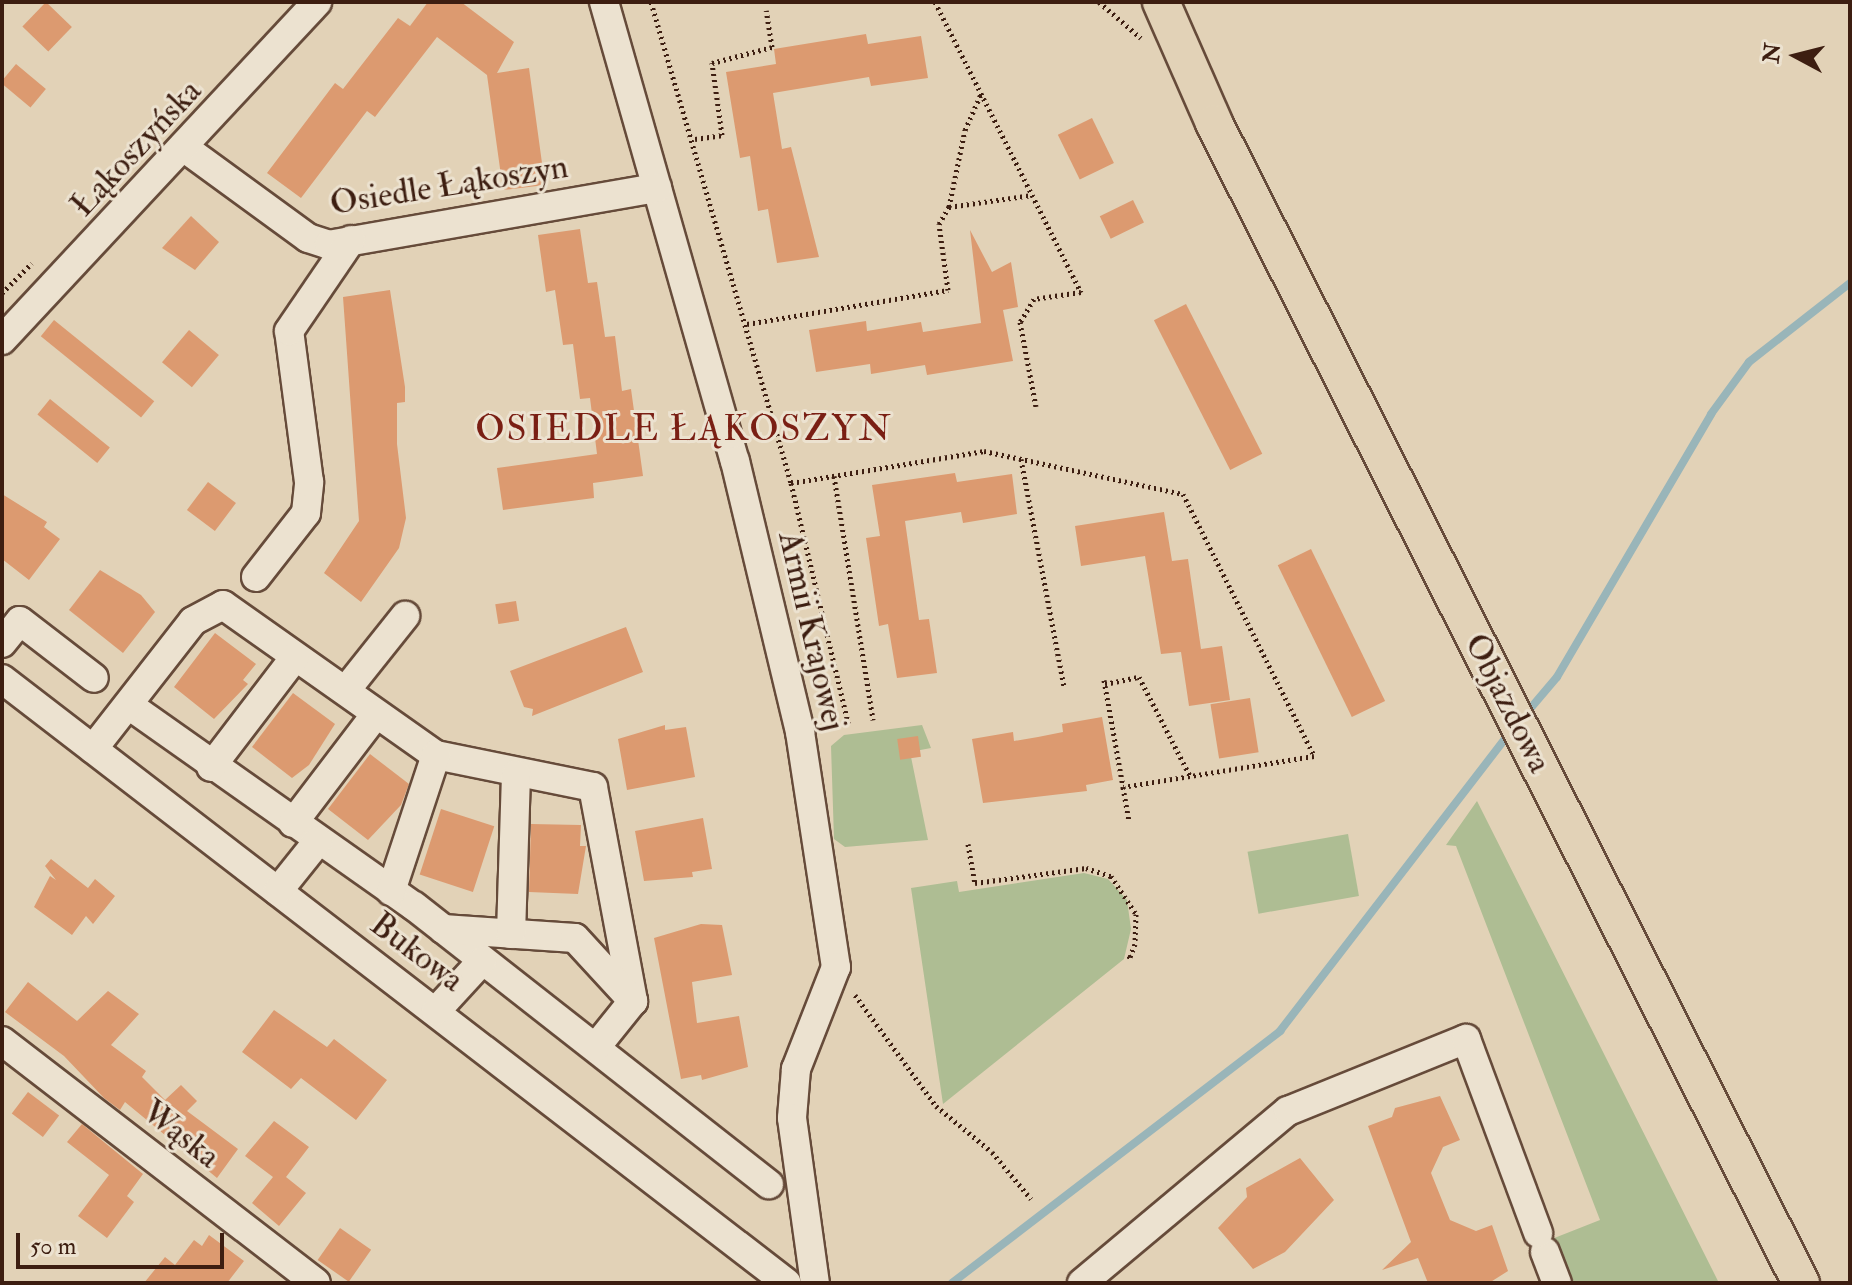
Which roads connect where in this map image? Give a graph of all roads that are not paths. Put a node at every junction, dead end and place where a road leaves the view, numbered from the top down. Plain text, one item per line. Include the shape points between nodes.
1 (317, 2) edge
2 (604, 2) edge
3 (1161, 2) edge
4 (1138, 19) edge
5 (1214, 123) junction
6 (186, 149) junction
7 (657, 188) junction
8 (351, 240) junction
9 (2, 340) edge
10 (256, 577) dead end
11 (405, 616) dead end
12 (8, 624) edge
13 (295, 657) junction
14 (94, 678) dead end
15 (2, 679) edge
16 (346, 690) junction
17 (130, 706) junction
18 (376, 714) junction
19 (93, 749) junction
20 (436, 755) junction
21 (211, 767) junction
22 (516, 774) junction
23 (293, 823) junction
24 (318, 841) junction
25 (278, 891) junction
26 (391, 891) junction
27 (443, 929) junction
28 (511, 934) junction
29 (482, 961) junction
30 (633, 1001) junction
31 (436, 1011) junction
32 (2, 1041) edge
33 (596, 1047) junction
34 (769, 1184) dead end
35 (316, 1283) edge
36 (787, 1283) edge
37 (815, 1283) edge
38 (1082, 1283) edge
39 (1557, 1283) edge
40 (1801, 1283) edge

1 - 6 street, Łąkoszyńska
2 - 7 street, Armii Krajowej
3 - 5 main road, Objazdowa
4 - 5 main road, Objazdowa
5 - 40 main road, Objazdowa
6 - 8 street, Osiedle Łąkoszyn via 308,238 329,245
6 - 9 street, Łąkoszyńska
7 - 8 street, Osiedle Łąkoszyn
7 - 37 street, Armii Krajowej via 735,461 800,732 836,967 796,1069 792,1118
8 - 10 street via 289,331 309,482 306,513
11 - 16 street
12 - 14 street
13 - 16 street
13 - 17 street via 223,605 211,608 193,621
13 - 21 street
15 - 19 street, Bukowa
16 - 18 street
17 - 19 street
17 - 21 street
18 - 20 street
18 - 23 street
19 - 25 street, Bukowa
20 - 22 street
20 - 26 street
21 - 23 street
22 - 28 street
22 - 30 street via 593,787
23 - 24 street
24 - 25 street
24 - 26 street
25 - 31 street, Bukowa
26 - 27 street
27 - 28 street
27 - 29 street
28 - 30 street via 575,938
29 - 31 street
29 - 33 street
30 - 33 street
31 - 36 street, Bukowa
32 - 35 street, Wąska
33 - 34 street
38 - 39 street via 1288,1111 1466,1039

